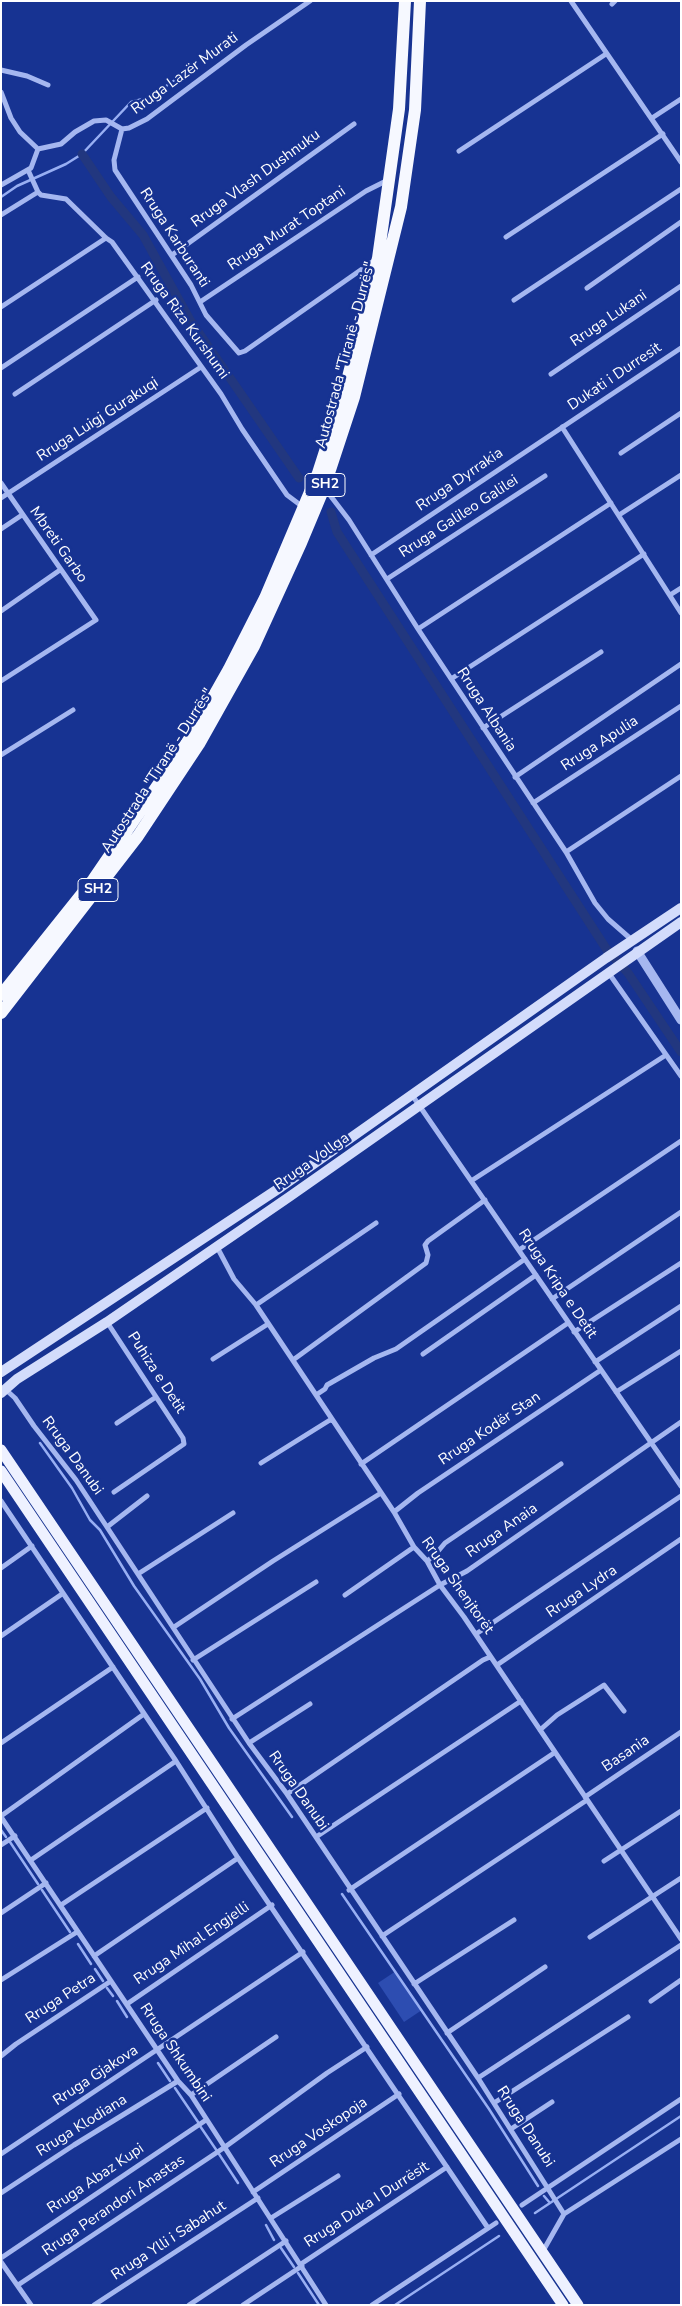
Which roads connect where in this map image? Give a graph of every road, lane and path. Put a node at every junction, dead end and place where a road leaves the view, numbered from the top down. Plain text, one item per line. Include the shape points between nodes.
1 (310, 1) edge
2 (405, 1) edge
3 (420, 1) edge
4 (572, 1) edge
5 (606, 54) junction
6 (1, 70) edge
7 (48, 85) dead end
8 (1, 92) edge
9 (681, 99) edge
10 (652, 118) junction
11 (354, 124) dead end
12 (122, 129) junction
13 (662, 134) junction
14 (38, 149) junction
15 (459, 151) dead end
16 (681, 162) edge
17 (29, 173) junction
18 (390, 180) junction
19 (1, 185) edge
20 (681, 189) edge
21 (38, 192) junction
22 (1, 215) edge
23 (681, 222) edge
24 (506, 237) dead end
25 (106, 238) junction
26 (172, 255) junction
27 (378, 258) junction
28 (138, 277) junction
29 (681, 286) edge
30 (587, 288) dead end
31 (156, 300) junction
32 (514, 300) dead end
33 (200, 302) junction
34 (1, 307) edge
35 (681, 348) edge
36 (201, 367) junction
37 (1, 368) edge
38 (551, 374) dead end
39 (15, 394) dead end
40 (681, 413) edge
41 (562, 427) junction
42 (621, 453) dead end
43 (681, 475) edge
44 (545, 476) dead end
45 (1, 483) edge
46 (324, 488) junction
47 (8, 494) junction
48 (1, 498) edge
49 (611, 503) junction
50 (304, 508) junction
51 (22, 515) junction
52 (619, 515) junction
53 (1, 529) edge
54 (644, 554) junction
55 (371, 555) junction
56 (60, 570) junction
57 (387, 579) junction
58 (681, 588) edge
59 (670, 595) junction
60 (1, 611) edge
61 (681, 613) edge
62 (418, 629) junction
63 (601, 652) dead end
64 (681, 664) edge
65 (451, 679) junction
66 (1, 681) edge
67 (681, 706) edge
68 (73, 710) dead end
69 (483, 728) junction
70 (1, 755) edge
71 (681, 776) edge
72 (515, 777) junction
73 (533, 804) junction
74 (566, 852) junction
75 (681, 908) edge
76 (681, 922) edge
77 (630, 942) junction
78 (635, 952) junction
79 (610, 971) junction
80 (1, 995) edge
81 (1, 1013) edge
82 (681, 1020) edge
83 (666, 1055) junction
84 (681, 1076) edge
85 (412, 1095) junction
86 (420, 1105) junction
87 (681, 1141) edge
88 (471, 1181) junction
89 (485, 1200) junction
90 (681, 1212) edge
91 (376, 1223) dead end
92 (216, 1245) junction
93 (519, 1250) junction
94 (525, 1259) junction
95 (681, 1263) edge
96 (536, 1275) junction
97 (552, 1299) junction
98 (256, 1305) junction
99 (681, 1306) edge
100 (107, 1322) junction
101 (568, 1323) junction
102 (268, 1324) junction
103 (574, 1332) junction
104 (681, 1351) edge
105 (423, 1354) dead end
106 (213, 1359) dead end
107 (292, 1360) junction
108 (595, 1362) junction
109 (601, 1370) junction
110 (1, 1372) edge
111 (3, 1391) edge
112 (616, 1392) junction
113 (316, 1395) junction
114 (156, 1397) junction
115 (333, 1421) junction
116 (681, 1422) edge
117 (117, 1423) dead end
118 (650, 1442) junction
119 (1, 1450) edge
120 (261, 1463) dead end
121 (361, 1464) junction
122 (561, 1464) dead end
123 (1, 1471) edge
124 (681, 1486) edge
125 (114, 1492) dead end
126 (382, 1493) junction
127 (147, 1496) dead end
128 (681, 1496) edge
129 (2, 1502) edge
130 (394, 1512) junction
131 (233, 1513) dead end
132 (107, 1527) junction
133 (681, 1539) edge
134 (32, 1546) junction
135 (414, 1547) junction
136 (427, 1561) junction
137 (1, 1568) edge
138 (138, 1574) junction
139 (316, 1582) dead end
140 (440, 1585) junction
141 (62, 1594) junction
142 (345, 1595) dead end
143 (174, 1628) junction
144 (476, 1634) junction
145 (1, 1636) edge
146 (490, 1657) junction
147 (193, 1660) junction
148 (497, 1665) junction
149 (113, 1667) junction
150 (521, 1701) junction
151 (310, 1704) dead end
152 (624, 1711) dead end
153 (144, 1714) junction
154 (232, 1719) junction
155 (540, 1730) junction
156 (681, 1732) edge
157 (1, 1743) edge
158 (249, 1743) junction
159 (554, 1753) junction
160 (176, 1761) junction
161 (286, 1794) junction
162 (586, 1798) junction
163 (207, 1808) junction
164 (681, 1811) edge
165 (1, 1816) edge
166 (15, 1836) junction
167 (316, 1837) junction
168 (1, 1845) edge
169 (620, 1850) junction
170 (238, 1858) junction
171 (31, 1860) junction
172 (604, 1861) dead end
173 (681, 1878) edge
174 (46, 1883) junction
175 (350, 1890) junction
176 (652, 1898) junction
177 (61, 1905) junction
178 (272, 1905) junction
179 (1, 1913) edge
180 (514, 1920) dead end
181 (77, 1932) junction
182 (382, 1936) junction
183 (590, 1938) dead end
184 (681, 1939) edge
185 (681, 1945) edge
186 (303, 1952) junction
187 (94, 1956) junction
188 (545, 1967) dead end
189 (1, 1980) edge
190 (681, 1980) edge
191 (111, 1982) junction
192 (414, 1984) junction
193 (651, 2002) dead end
194 (127, 2004) junction
195 (628, 2018) dead end
196 (446, 2033) junction
197 (276, 2037) dead end
198 (367, 2047) junction
199 (158, 2050) junction
200 (1, 2056) edge
201 (478, 2078) junction
202 (178, 2081) junction
203 (399, 2094) junction
204 (191, 2095) junction
205 (681, 2099) edge
206 (552, 2102) dead end
207 (494, 2104) junction
208 (206, 2120) junction
209 (511, 2129) junction
210 (681, 2139) edge
211 (225, 2147) junction
212 (1, 2154) edge
213 (448, 2167) junction
214 (338, 2176) dead end
215 (549, 2188) junction
216 (253, 2192) junction
217 (1, 2193) edge
218 (258, 2198) junction
219 (522, 2206) dead end
220 (564, 2214) junction
221 (271, 2218) junction
222 (496, 2223) dead end
223 (488, 2228) junction
224 (286, 2241) junction
225 (542, 2252) junction
226 (1, 2258) edge
227 (1, 2262) edge
228 (301, 2265) junction
229 (18, 2285) junction
230 (373, 2304) edge
231 (31, 2305) edge
232 (94, 2305) edge
233 (189, 2305) edge
234 (243, 2305) edge
235 (326, 2305) edge
236 (563, 2305) edge
237 (578, 2305) edge

1 - 12 street, Rruga Lazër Murati via 146,119
2 - 18 highway, Autostrada "Tiranë - Durrës" / SH2 via 399,109
3 - 46 highway, Autostrada "Tiranë - Durrës" / SH2 via 415,110 401,207 354,397
4 - 5 street
5 - 10 street
5 - 15 street
6 - 7 street
8 - 14 street via 20,132
9 - 10 street
10 - 13 street
11 - 26 street, Rruga Vlash Dushnuku
12 - 14 street, Rruga Lazër Murati via 106,120 88,123 58,145
12 - 26 street, Rruga Karburanti via 113,165
13 - 16 street
13 - 24 street
14 - 17 street
17 - 19 street
17 - 21 street
18 - 27 highway, Autostrada "Tiranë - Durrës" / SH2
18 - 33 street, Rruga Murat Toptani via 366,191
20 - 32 street
21 - 22 street
21 - 25 street, Rruga Riza Kurshumi via 66,199
23 - 30 street
25 - 28 street, Rruga Riza Kurshumi
25 - 34 street
26 - 33 street, Rruga Karburanti
27 - 33 street, Rruga Karburanti via 238,353 206,315
27 - 50 highway, Autostrada "Tiranë - Durrës" / SH2 via 345,389
28 - 31 street, Rruga Riza Kurshumi
28 - 37 street
29 - 38 street, Rruga Lukani
31 - 36 street, Rruga Riza Kurshumi
31 - 39 street
35 - 41 street, Dukati i Durresit
36 - 47 street, Rruga Luigj Gurakuqi
36 - 50 street, Rruga Riza Kurshumi via 287,495
40 - 42 street
41 - 49 street
41 - 55 street, Rruga Dyrrakia
43 - 52 street
44 - 57 street, Rruga Galileo Galilei
45 - 47 street, Mbreti Garbo
46 - 55 street, Rruga Albania
46 - 81 highway, Autostrada "Tiranë - Durrës" / SH2 via 254,646 199,744 138,836
47 - 48 street, Rruga Luigj Gurakuqi
47 - 51 street, Mbreti Garbo
49 - 52 street
49 - 62 street
50 - 80 highway, Autostrada "Tiranë - Durrës" / SH2 via 265,598 190,738 98,873
51 - 53 street
51 - 56 street, Mbreti Garbo
52 - 54 street
54 - 59 street
54 - 65 street
55 - 57 street, Rruga Albania
56 - 60 street
56 - 66 street, Mbreti Garbo via 96,620
57 - 62 street, Rruga Albania
58 - 59 street
59 - 61 street
62 - 65 street, Rruga Albania
63 - 69 street
64 - 72 street
65 - 69 street, Rruga Albania
67 - 73 street, Rruga Apulia
68 - 70 street
69 - 72 street, Rruga Albania
71 - 74 street
72 - 73 street, Rruga Albania
73 - 74 street, Rruga Albania
74 - 77 street, Rruga Albania via 595,903
75 - 77 main road, Rruga Vollga
76 - 78 main road, Rruga Vollga
77 - 85 main road, Rruga Vollga
78 - 79 main road, Rruga Vollga
78 - 82 street
79 - 83 street
79 - 86 main road, Rruga Vollga
83 - 84 street
83 - 88 street
85 - 86 street, Rruga Kripa e Detit
85 - 110 main road, Rruga Vollga via 281,1187
86 - 88 street, Rruga Kripa e Detit
86 - 92 main road, Rruga Vollga via 289,1198
87 - 93 street
88 - 89 street, Rruga Kripa e Detit
89 - 93 street, Rruga Kripa e Detit
89 - 107 street via 428,1241 425,1245 426,1262
90 - 97 street
91 - 98 street
92 - 98 street, Rruga Shenjtorët via 234,1278
92 - 100 main road, Rruga Vollga
93 - 94 street, Rruga Kripa e Detit
94 - 96 street, Rruga Kripa e Detit
94 - 113 street via 396,1349 358,1367
95 - 103 street
96 - 97 street, Rruga Kripa e Detit
96 - 105 street
97 - 101 street, Rruga Kripa e Detit
98 - 102 street, Rruga Shenjtorët
99 - 108 street
100 - 111 main road, Rruga Vollga
100 - 114 street, Puhiza e Detit
101 - 103 street, Rruga Kripa e Detit
101 - 121 street
102 - 106 street
102 - 107 street, Rruga Shenjtorët
103 - 108 street, Rruga Kripa e Detit
104 - 112 street
107 - 113 street, Rruga Shenjtorët
108 - 109 street, Rruga Kripa e Detit
109 - 112 street, Rruga Kripa e Detit
109 - 130 street, Rruga Kodër Stan
111 - 132 street, Rruga Danubi via 15,1398
112 - 118 street, Rruga Kripa e Detit
113 - 115 street, Rruga Shenjtorët
114 - 117 street
114 - 125 street, Puhiza e Detit via 184,1444
115 - 120 street
115 - 121 street, Rruga Shenjtorët
116 - 118 street, Rruga Anaia
118 - 124 street, Rruga Kripa e Detit
118 - 140 street, Rruga Anaia via 467,1571
119 - 225 main road
121 - 126 street, Rruga Shenjtorët
122 - 136 street via 445,1543
123 - 236 main road
126 - 130 street, Rruga Shenjtorët
126 - 143 street
127 - 132 street
128 - 144 street
129 - 134 street
130 - 135 street, Rruga Shenjtorët
131 - 138 street
132 - 138 street, Rruga Danubi
133 - 148 street, Rruga Lydra
134 - 137 street
134 - 141 street
135 - 136 street, Rruga Shenjtorët
135 - 142 street
136 - 140 street, Rruga Shenjtorët
138 - 143 street, Rruga Danubi
139 - 147 street
140 - 144 street, Rruga Shenjtorët
140 - 154 street, Rruga Anaia
141 - 145 street
141 - 149 street
143 - 147 street, Rruga Danubi
144 - 146 street, Rruga Shenjtorët
146 - 148 street, Rruga Shenjtorët
146 - 161 street
147 - 154 street, Rruga Danubi
148 - 150 street, Rruga Shenjtorët
149 - 153 street
149 - 157 street
150 - 155 street, Rruga Shenjtorët
150 - 167 street
151 - 158 street
152 - 155 street via 604,1686 557,1715
153 - 160 street
153 - 165 street
154 - 158 street, Rruga Danubi
155 - 159 street, Rruga Shenjtorët
156 - 162 street, Basania
158 - 161 street, Rruga Danubi
159 - 162 street, Rruga Shenjtorët
159 - 175 street
160 - 163 street
160 - 171 street
161 - 167 street, Rruga Danubi
162 - 169 street, Rruga Shenjtorët
162 - 182 street, Basania
163 - 170 street
163 - 177 street
164 - 169 street
165 - 166 street, Rruga Shkumbini
166 - 168 street
166 - 171 street, Rruga Shkumbini
167 - 175 street, Rruga Danubi
169 - 172 street
169 - 176 street, Rruga Shenjtorët
170 - 178 street
170 - 187 street
171 - 174 street, Rruga Shkumbini
173 - 176 street
174 - 177 street, Rruga Shkumbini
174 - 179 street
175 - 182 street, Rruga Danubi
176 - 183 street
176 - 184 street, Rruga Shenjtorët
177 - 181 street, Rruga Shkumbini
178 - 186 street
178 - 194 street, Rruga Mihal Engjelli
180 - 192 street
181 - 187 street, Rruga Shkumbini
181 - 189 street
182 - 192 street, Rruga Danubi
185 - 201 street
186 - 198 street
186 - 199 street, Rruga Gjakova
187 - 191 street, Rruga Shkumbini
188 - 196 street
190 - 193 street
191 - 194 street, Rruga Shkumbini
191 - 200 street, Rruga Petra
192 - 196 street, Rruga Danubi
194 - 199 street, Rruga Shkumbini
195 - 207 street
196 - 201 street, Rruga Danubi
197 - 204 street
198 - 203 street
198 - 211 street, Rruga Perandori Anastas
199 - 202 street, Rruga Shkumbini
199 - 212 street, Rruga Gjakova
201 - 207 street, Rruga Danubi
202 - 204 street, Rruga Shkumbini
202 - 217 street, Rruga Klodiana
203 - 213 street
203 - 216 street, Rruga Voskopoja
204 - 208 street, Rruga Shkumbini
205 - 215 street
206 - 209 street
207 - 209 street, Rruga Danubi
208 - 211 street, Rruga Shkumbini
208 - 226 street, Rruga Abaz Kupi
209 - 215 street, Rruga Danubi
210 - 220 street
211 - 216 street, Rruga Shkumbini
211 - 229 street, Rruga Perandori Anastas
213 - 223 street
213 - 228 street, Rruga Duka I Durrësit
214 - 221 street
215 - 219 street
215 - 220 street, Rruga Danubi
216 - 218 street, Rruga Shkumbini
218 - 221 street, Rruga Shkumbini
218 - 232 street, Rruga Ylli i Sabahut
220 - 225 street
221 - 224 street, Rruga Shkumbini
222 - 223 street
223 - 230 street
224 - 228 street, Rruga Shkumbini
224 - 233 street, Rruga Duka I Durrësit
225 - 237 main road
227 - 229 street
228 - 234 street, Rruga Duka I Durrësit
228 - 235 street, Rruga Shkumbini
229 - 231 street

